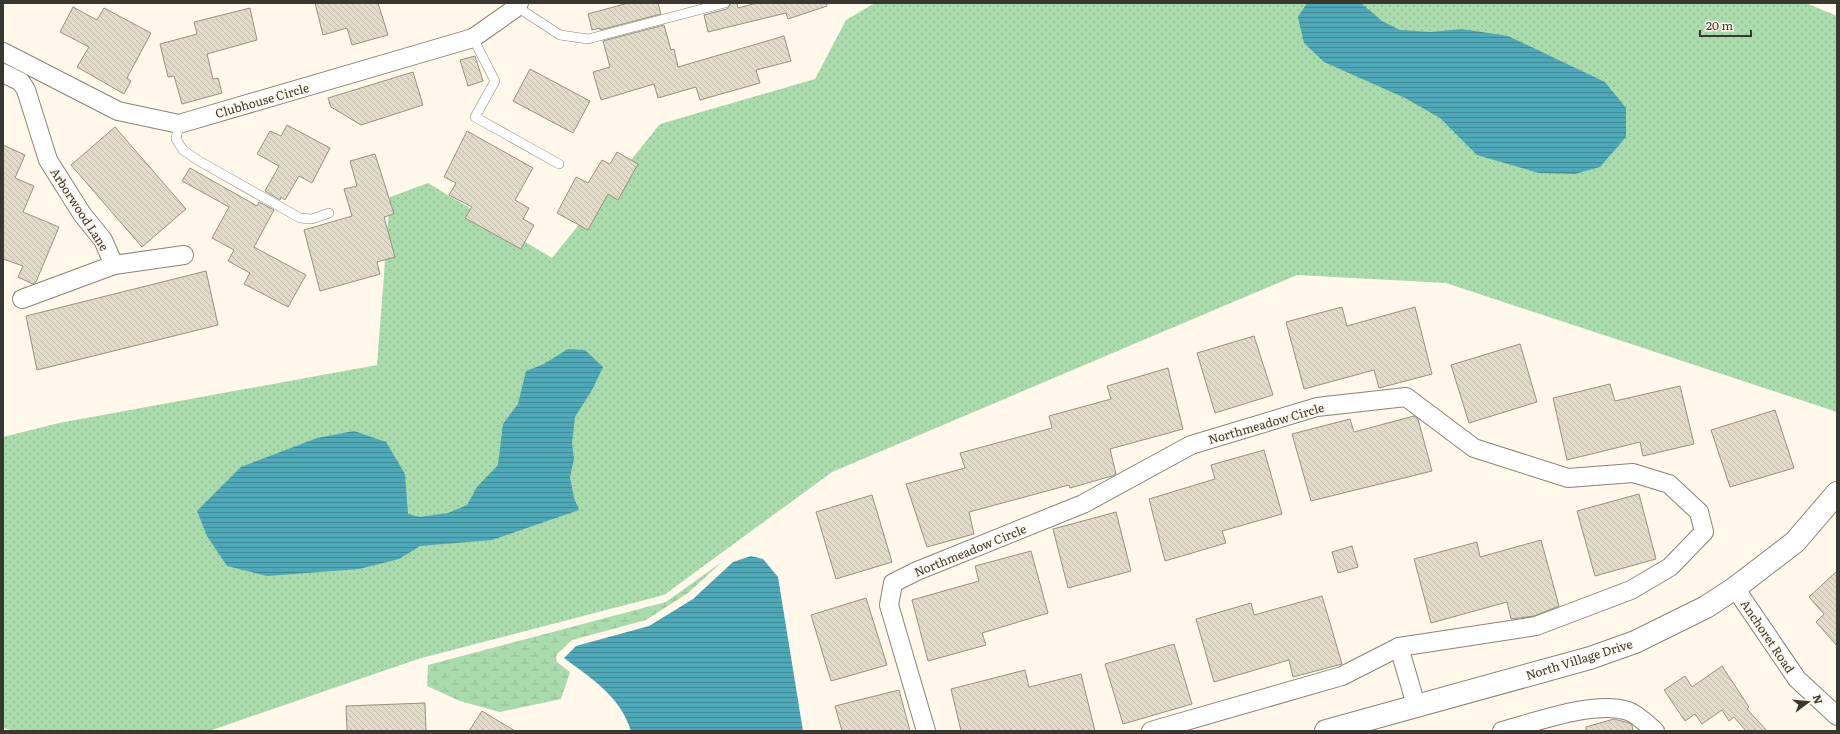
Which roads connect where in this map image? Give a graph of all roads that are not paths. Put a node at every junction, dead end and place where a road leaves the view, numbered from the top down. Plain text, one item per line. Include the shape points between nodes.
1 (725, 3) edge
2 (518, 5) edge
3 (473, 38) junction
4 (3, 52) edge
5 (3, 73) edge
6 (180, 124) junction
7 (559, 164) dead end
8 (329, 213) dead end
9 (184, 255) dead end
10 (114, 266) junction
11 (22, 299) dead end
12 (1837, 493) edge
13 (1735, 588) junction
14 (1399, 647) junction
15 (1416, 706) junction
16 (1837, 716) edge
17 (926, 731) edge
18 (1150, 731) edge
19 (1326, 731) edge
20 (1502, 731) edge
21 (1656, 731) edge

1 - 2 lane via 588,39 560,35
2 - 3 street, Clubhouse Circle
3 - 6 street, Clubhouse Circle
3 - 7 lane via 494,81 475,117
4 - 6 street, Clubhouse Circle via 118,111
5 - 10 street, Arborwood Lane via 21,82 48,160 82,214 103,240
6 - 8 lane via 176,139 183,150 199,161 300,218 312,219
9 - 10 street, Arborwood Lane
10 - 11 street, Arborwood Lane
12 - 13 street, North Village Drive via 1795,542
13 - 15 street, North Village Drive via 1706,607 1635,642 1590,658
13 - 16 street, Anchoret Road via 1798,679
14 - 15 street
14 - 17 street, Northmeadow Circle via 1536,626 1631,590 1670,567 1704,532 1699,512 1669,484 1633,473 1568,478 1474,448 1406,397 1317,407 1191,445 1083,504 893,583 889,605
14 - 18 street, Northmeadow Circle via 1342,676
15 - 19 street, North Village Drive
20 - 21 street via 1602,708 1629,711

